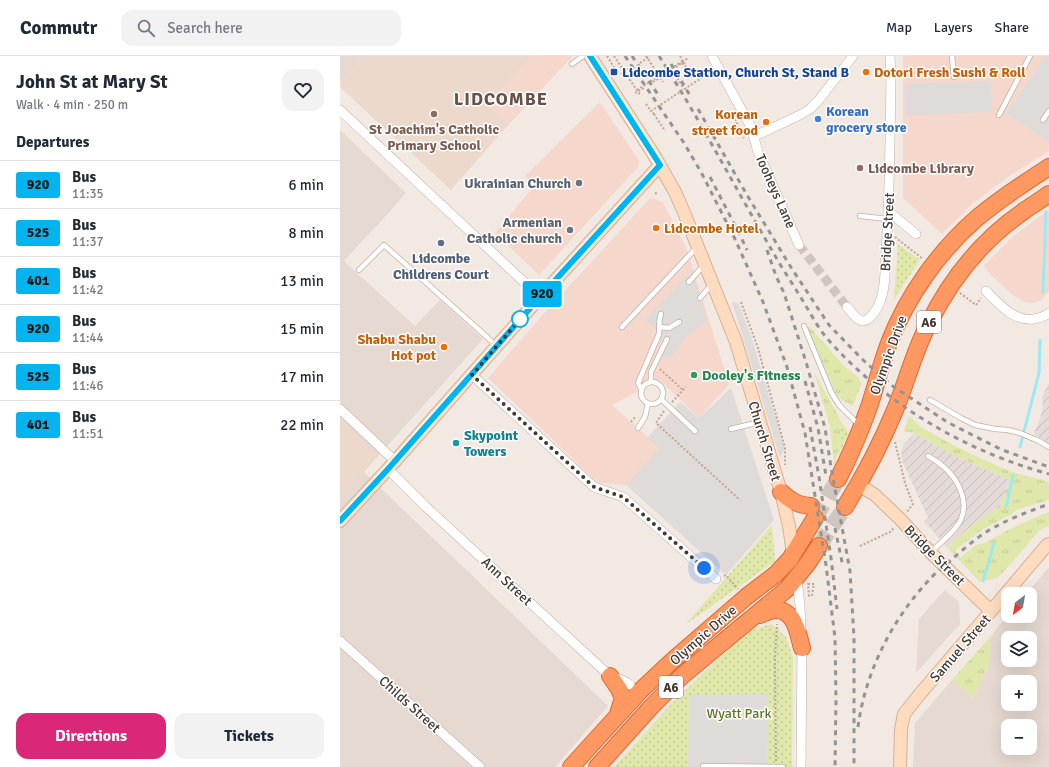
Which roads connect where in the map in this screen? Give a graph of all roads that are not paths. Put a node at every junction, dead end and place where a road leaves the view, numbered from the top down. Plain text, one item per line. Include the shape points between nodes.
1 (583, 56) edge
2 (590, 56) edge
3 (712, 56) edge
4 (853, 56) edge
5 (952, 56) edge
6 (1030, 56) edge
7 (890, 58) edge
8 (572, 64) dead end
9 (954, 77) dead end
10 (340, 110) edge
11 (1049, 111) edge
12 (999, 115) dead end
13 (1043, 120) dead end
14 (755, 136) junction
15 (660, 165) junction
16 (1049, 167) edge
17 (1049, 194) edge
18 (888, 215) junction
19 (860, 216) dead end
20 (916, 234) dead end
21 (799, 245) tunnel mouth
22 (697, 247) junction
23 (704, 265) junction
24 (359, 270) dead end
25 (689, 282) dead end
26 (712, 284) junction
27 (986, 291) road end
28 (540, 297) junction
29 (700, 298) dead end
30 (847, 307) tunnel mouth
31 (1049, 313) edge
32 (661, 314) dead end
33 (679, 322) dead end
34 (804, 326) dead end
35 (622, 327) dead end
36 (660, 327) junction
37 (667, 340) dead end
38 (496, 347) junction
39 (472, 375) junction
40 (651, 382) junction
41 (642, 392) junction
42 (661, 399) junction
43 (930, 400) dead end
44 (648, 403) junction
45 (340, 409) edge
46 (760, 422) junction
47 (862, 427) junction
48 (638, 428) dead end
49 (731, 429) dead end
50 (695, 431) dead end
51 (1049, 447) edge
52 (928, 456) dead end
53 (391, 465) junction
54 (838, 479) tunnel mouth
55 (859, 484) junction
56 (780, 492) junction
57 (845, 507) tunnel mouth
58 (340, 521) edge
59 (1048, 545) edge
60 (819, 546) tunnel mouth
61 (931, 552) junction
62 (793, 553) junction
63 (772, 578) junction
64 (797, 578) junction
65 (716, 579) road end
66 (991, 611) junction
67 (754, 617) junction
68 (340, 641) edge
69 (802, 648) junction
70 (610, 676) junction
71 (630, 685) dead end
72 (618, 714) junction
73 (702, 766) dead end
74 (776, 766) edge
75 (480, 767) edge
76 (571, 767) edge
77 (597, 767) edge
78 (783, 767) edge
79 (801, 767) edge
80 (900, 767) edge

1 - 8 lane
2 - 15 street, Church Street
3 - 14 street, Tooheys Lane via 746,115
4 - 14 street via 810,109
5 - 9 lane
6 - 12 lane
7 - 18 street, Bridge Street
10 - 28 street
11 - 13 lane
14 - 21 street, Tooheys Lane via 758,152
15 - 22 street, Church Street via 675,192
15 - 28 street
16 - 47 highway, Olympic Drive / A6 via 977,218 957,237 928,272 894,331
17 - 55 highway, Olympic Drive / A6 via 1023,211 987,242 943,297 922,338 888,426
18 - 19 lane
18 - 20 street
18 - 30 street, Bridge Street via 884,287 880,302 866,321 858,319
22 - 23 street, Church Street
22 - 35 lane
23 - 25 lane
23 - 26 street, Church Street
24 - 38 lane via 384,245
26 - 29 lane
26 - 46 street, Church Street via 736,342
27 - 31 street via 1015,316 1033,319
28 - 38 street
32 - 36 lane
33 - 36 lane via 669,328
34 - 47 lane via 832,394 840,406
36 - 41 lane via 638,382
37 - 40 lane via 651,372
38 - 39 street
39 - 53 street
39 - 65 street via 594,487 623,497
40 - 41 lane via 645,385
40 - 42 lane via 658,384 662,389
41 - 44 lane
42 - 44 lane via 655,403
42 - 50 lane
43 - 51 lane via 975,425 1020,433
44 - 48 lane via 645,417
45 - 53 street, Ann Street
46 - 49 lane
46 - 56 street, Church Street
47 - 54 highway, Olympic Drive / A6
52 - 61 lane via 948,470 964,499 959,522
53 - 58 street
53 - 70 street, Ann Street via 425,506
55 - 57 highway, Olympic Drive / A6
55 - 61 street, Bridge Street via 876,495
56 - 62 street, Church Street
56 - 62 highway, Olympic Drive / A6 via 792,502 813,512
59 - 66 street, Samuel Street
60 - 64 highway, Olympic Drive / A6
61 - 66 street, Bridge Street
62 - 63 highway, Olympic Drive / A6
62 - 64 highway, Church Street
63 - 64 highway via 783,575
63 - 72 highway, Olympic Drive / A6 via 672,661
64 - 67 highway, Olympic Drive / A6
64 - 69 street, Church Street
66 - 80 street, Samuel Street via 904,714
67 - 69 highway via 770,610 783,611 795,624
67 - 77 highway, Olympic Drive / A6 via 684,675
68 - 75 street, Childs Street
69 - 79 street, Church Street
70 - 71 street, Ann Street
70 - 72 highway via 623,698
72 - 76 highway, Olympic Drive / A6
73 - 74 lane
74 - 78 lane

